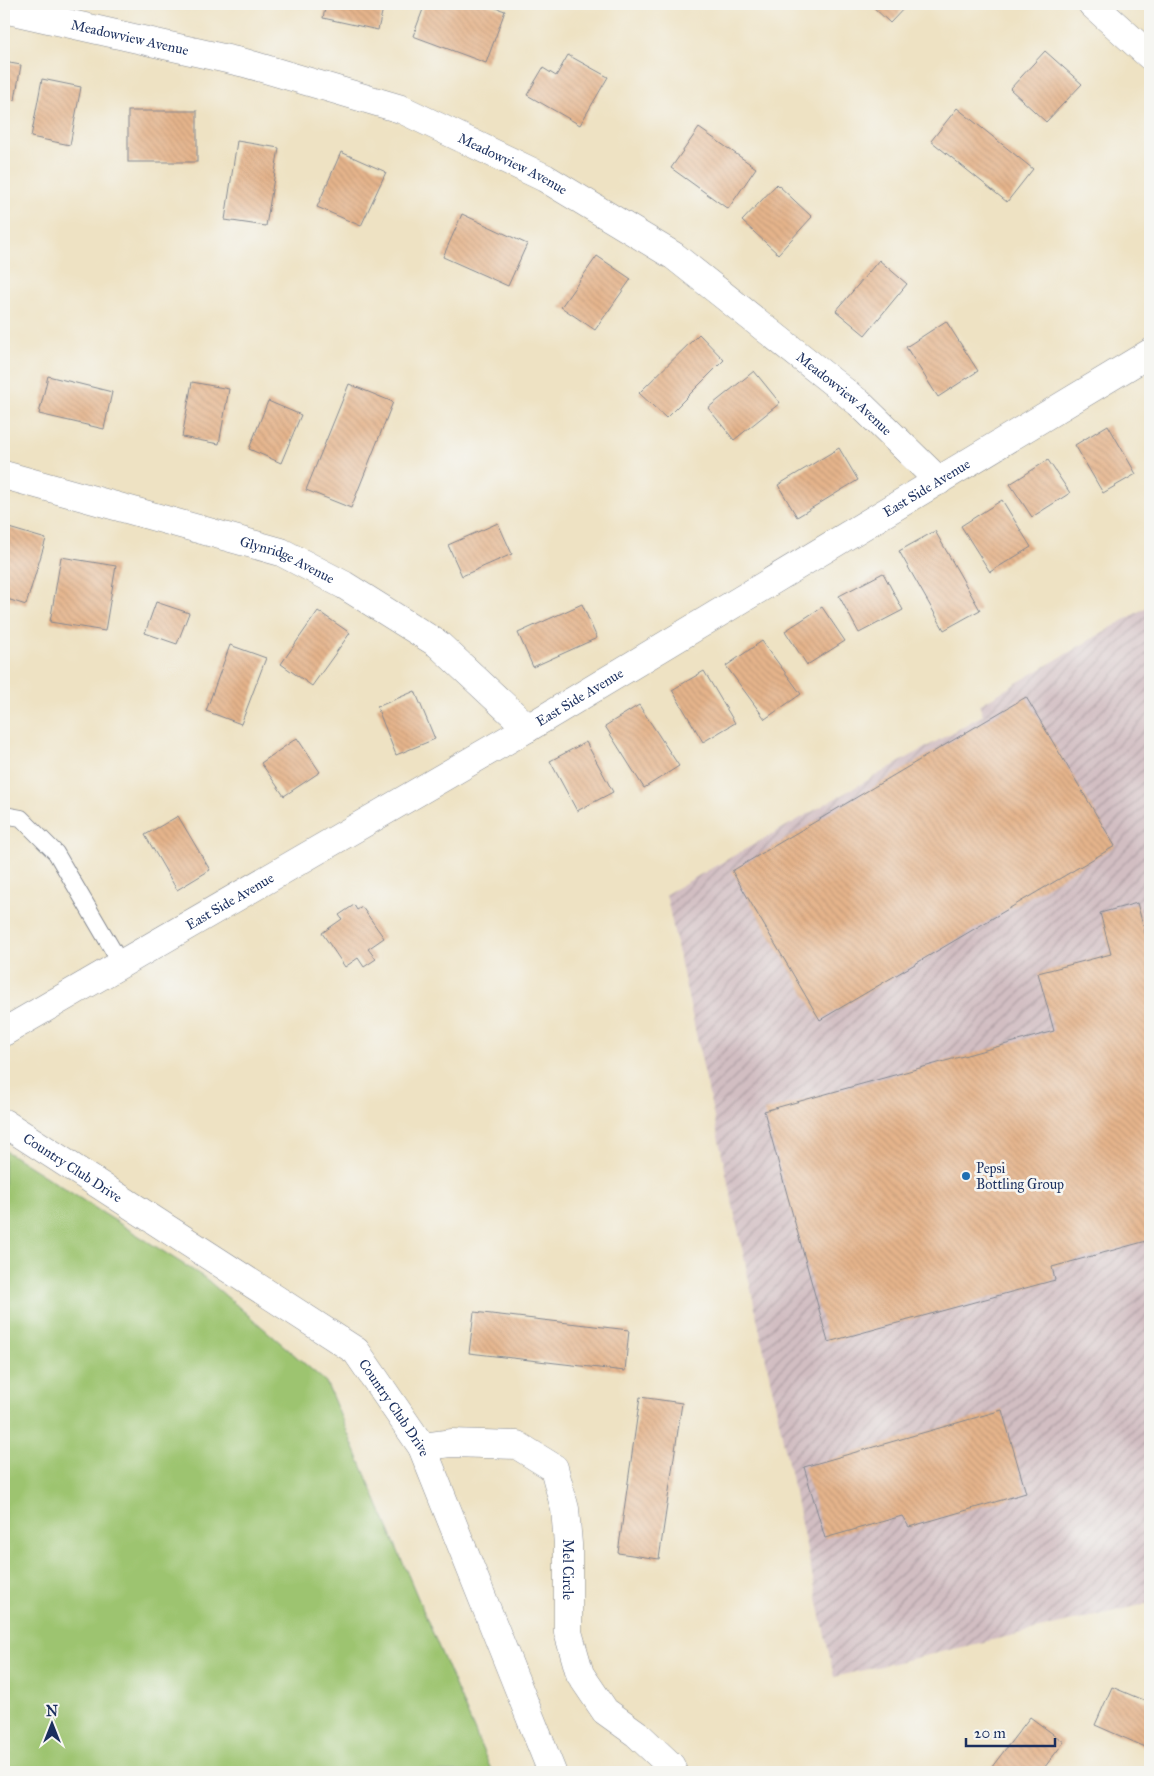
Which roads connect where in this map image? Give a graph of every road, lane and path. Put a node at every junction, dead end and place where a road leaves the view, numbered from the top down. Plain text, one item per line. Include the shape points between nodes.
1 (1092, 4) edge
2 (4, 9) edge
3 (1150, 56) edge
4 (1150, 353) edge
5 (4, 475) edge
6 (939, 481) junction
7 (528, 728) junction
8 (4, 815) edge
9 (121, 964) junction
10 (4, 1032) edge
11 (4, 1122) edge
12 (422, 1447) junction
13 (552, 1772) edge
14 (673, 1772) edge

1 - 3 street
2 - 6 street, Meadowview Avenue via 245,63 401,109 545,178 674,256 858,403
4 - 6 street, East Side Avenue
5 - 7 street, Glynridge Avenue via 281,552 344,585 438,644
6 - 7 street, East Side Avenue
7 - 9 street, East Side Avenue
8 - 9 lane via 21,818 56,853
9 - 10 street, East Side Avenue
11 - 12 street, Country Club Drive via 356,1351
12 - 13 street, Country Club Drive
12 - 14 street, Mel Circle via 451,1443 517,1445 554,1468 565,1509 568,1544 568,1632 580,1674 605,1711 637,1734 671,1766

